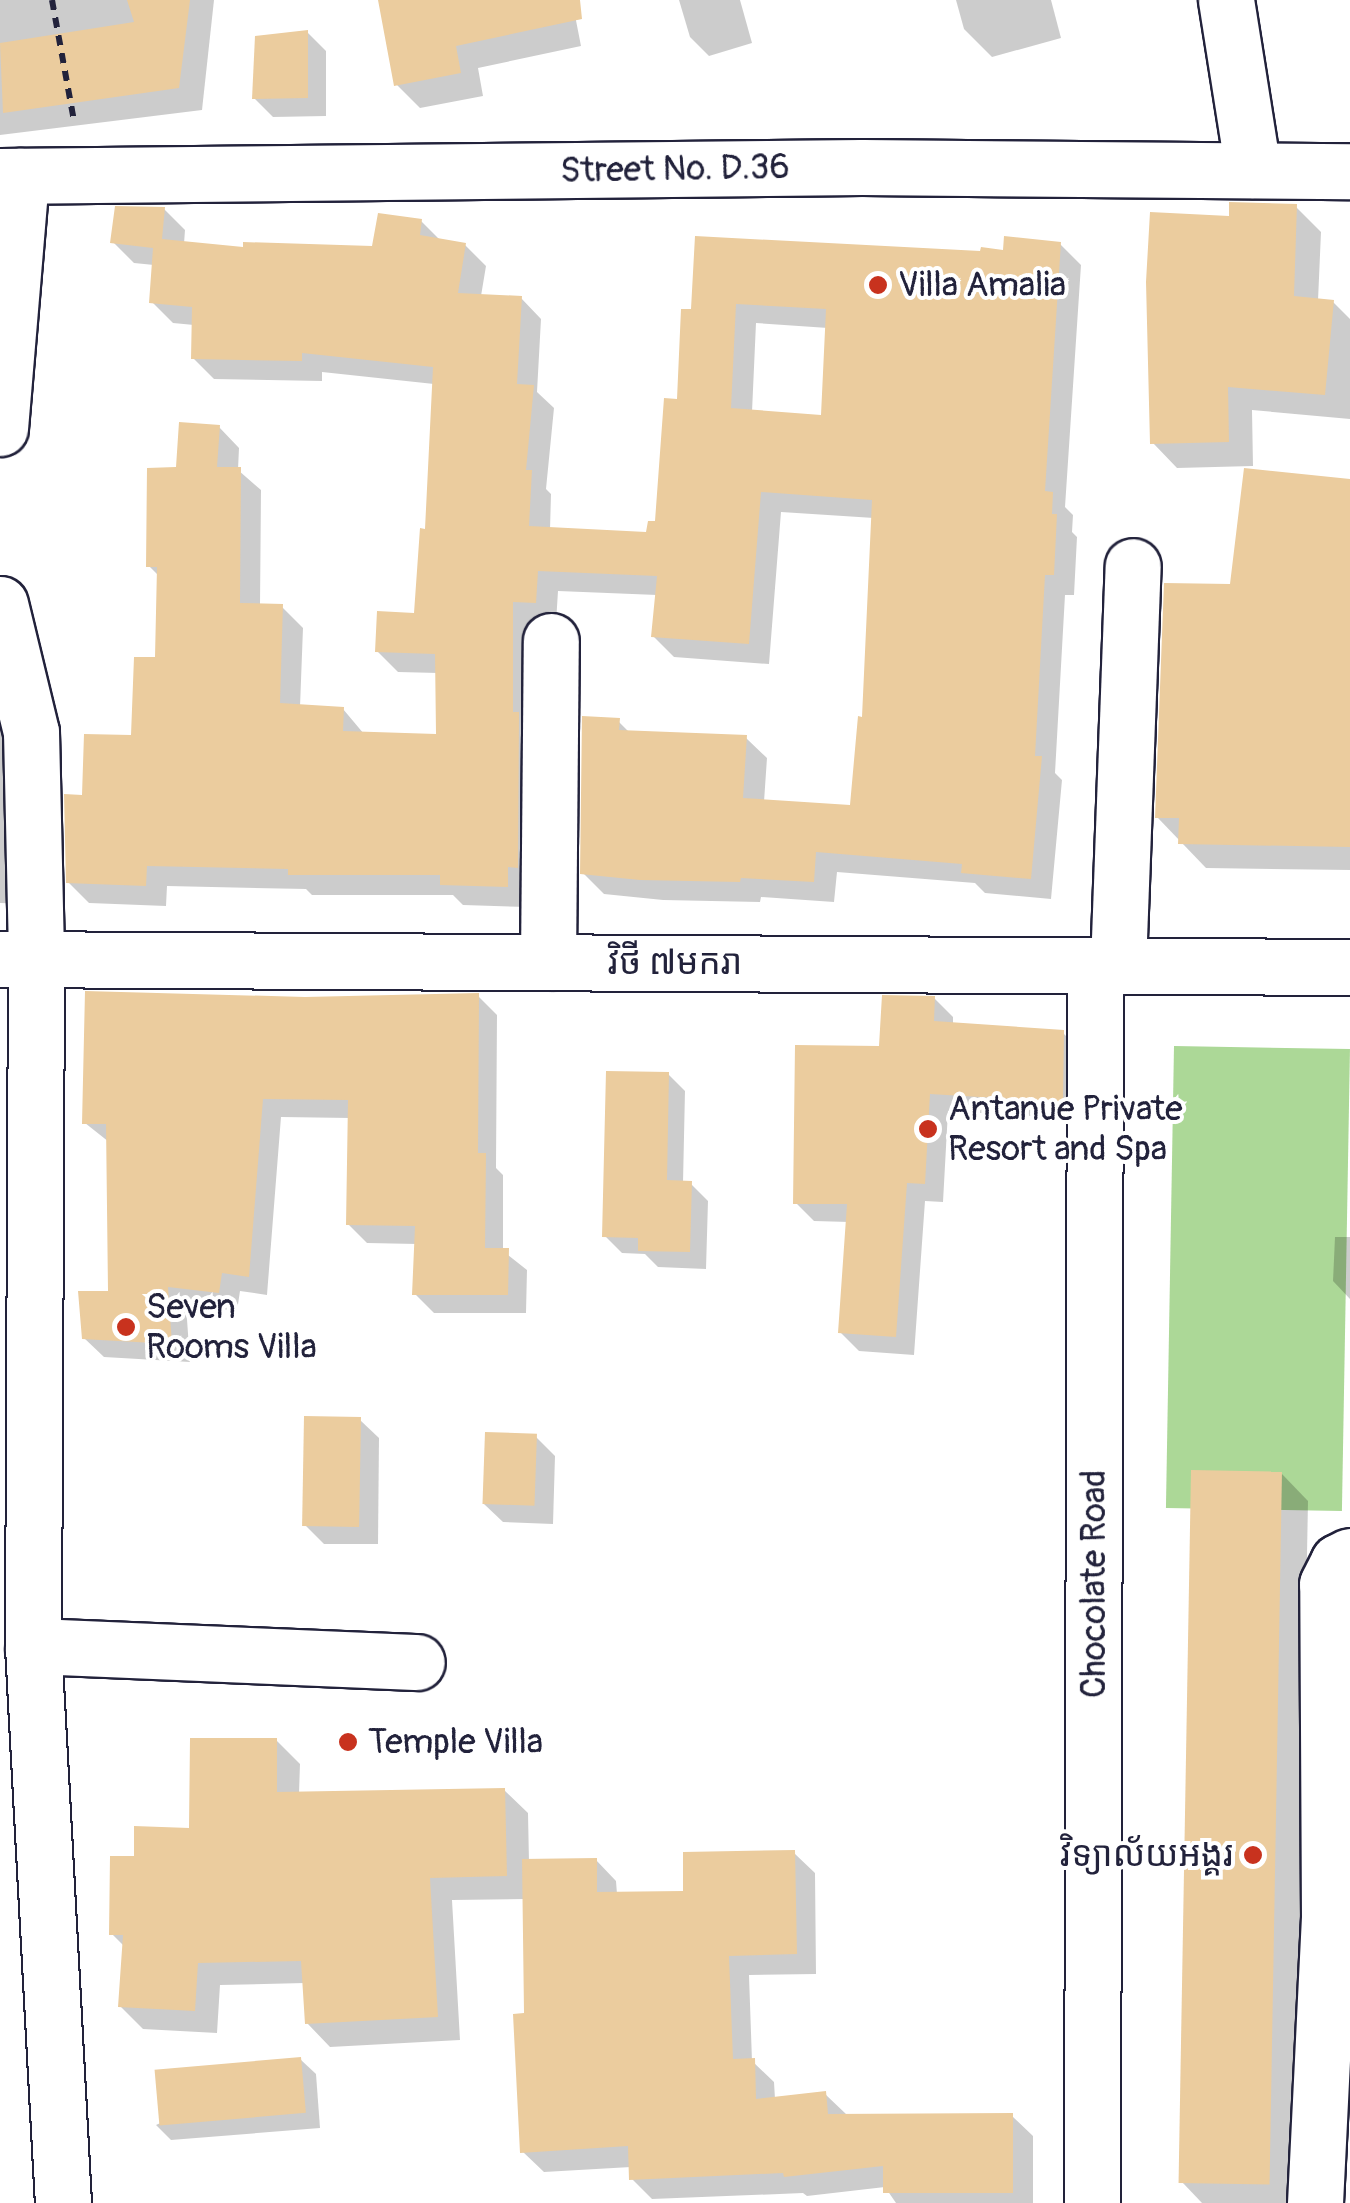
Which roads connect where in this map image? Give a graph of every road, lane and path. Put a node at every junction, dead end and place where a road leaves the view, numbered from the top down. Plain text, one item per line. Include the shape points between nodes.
1 (52, 0) edge
2 (1226, 0) edge
3 (1253, 170) junction
4 (1350, 171) edge
5 (10, 176) edge
6 (84, 176) junction
7 (0, 428) edge
8 (1134, 566) dead end
9 (0, 604) edge
10 (551, 641) dead end
11 (18, 959) edge
12 (548, 962) junction
13 (1107, 966) junction
14 (1350, 967) edge
15 (1350, 1556) edge
16 (33, 1646) junction
17 (418, 1662) dead end
18 (1340, 1917) edge
19 (63, 2203) edge
20 (1092, 2203) edge
21 (1316, 2203) edge

1 - 6 path
2 - 3 street
3 - 4 street, Street No. D.36
3 - 6 street, Street No. D.36 via 862,167
5 - 6 street, Street No. D.36
5 - 7 street
8 - 13 street, Chocolate Road
9 - 11 street via 31,732
10 - 12 street
11 - 12 street, វិថី ៧មករា
11 - 16 street
12 - 13 street, វិថី ៧មករា
13 - 14 street, វិថី ៧មករា
13 - 20 street, Chocolate Road
15 - 18 street via 1338,1562 1327,1584
16 - 17 street
16 - 19 street
18 - 21 street

